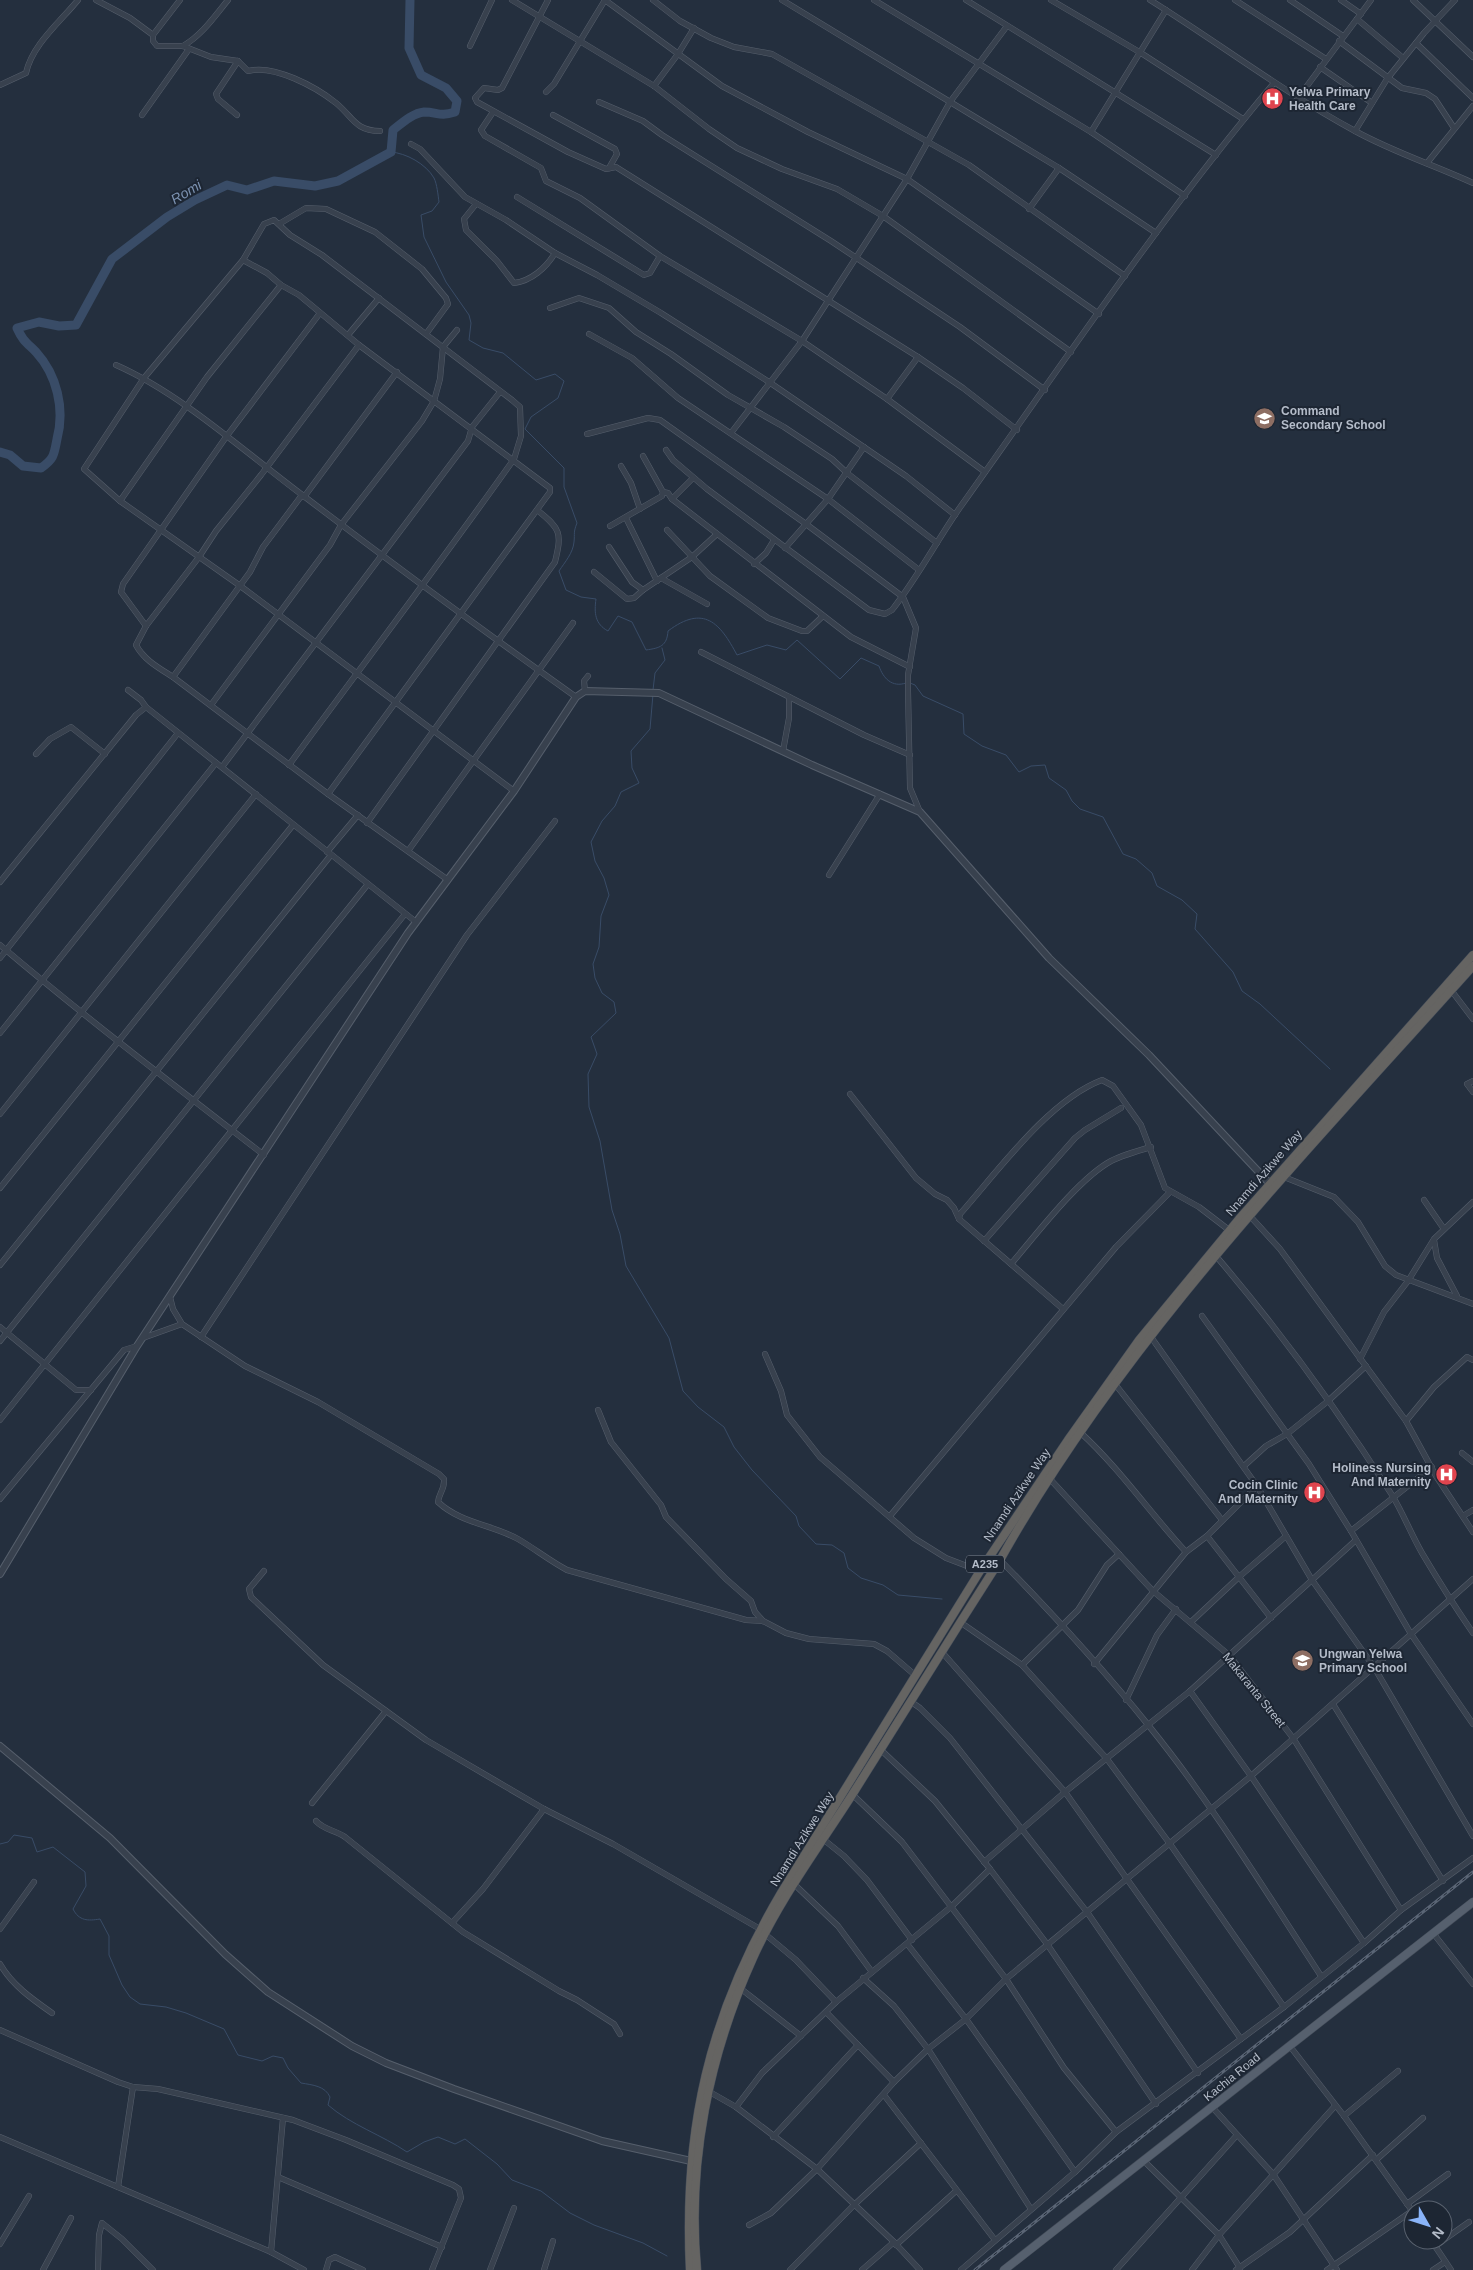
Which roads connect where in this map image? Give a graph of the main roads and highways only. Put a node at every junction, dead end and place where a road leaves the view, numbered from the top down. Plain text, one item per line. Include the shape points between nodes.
1 (1473, 955) edge
2 (1473, 966) edge
3 (1473, 1902) edge
4 (762, 1932) junction
5 (690, 2270) edge
6 (697, 2270) edge
7 (1004, 2270) edge

1 - 4 highway, Nnamdi Azikwe Way / A235 via 1229,1230 1124,1360 980,1571
2 - 4 highway, Nnamdi Azikwe Way / A235 via 1250,1216 1115,1384 1020,1525
3 - 7 main road, Kachia Road
4 - 5 highway, Nnamdi Azikwe Way / A235 via 734,1984 712,2046 698,2106 688,2211
4 - 6 highway, Nnamdi Azikwe Way / A235 via 724,2029 708,2091 698,2150

